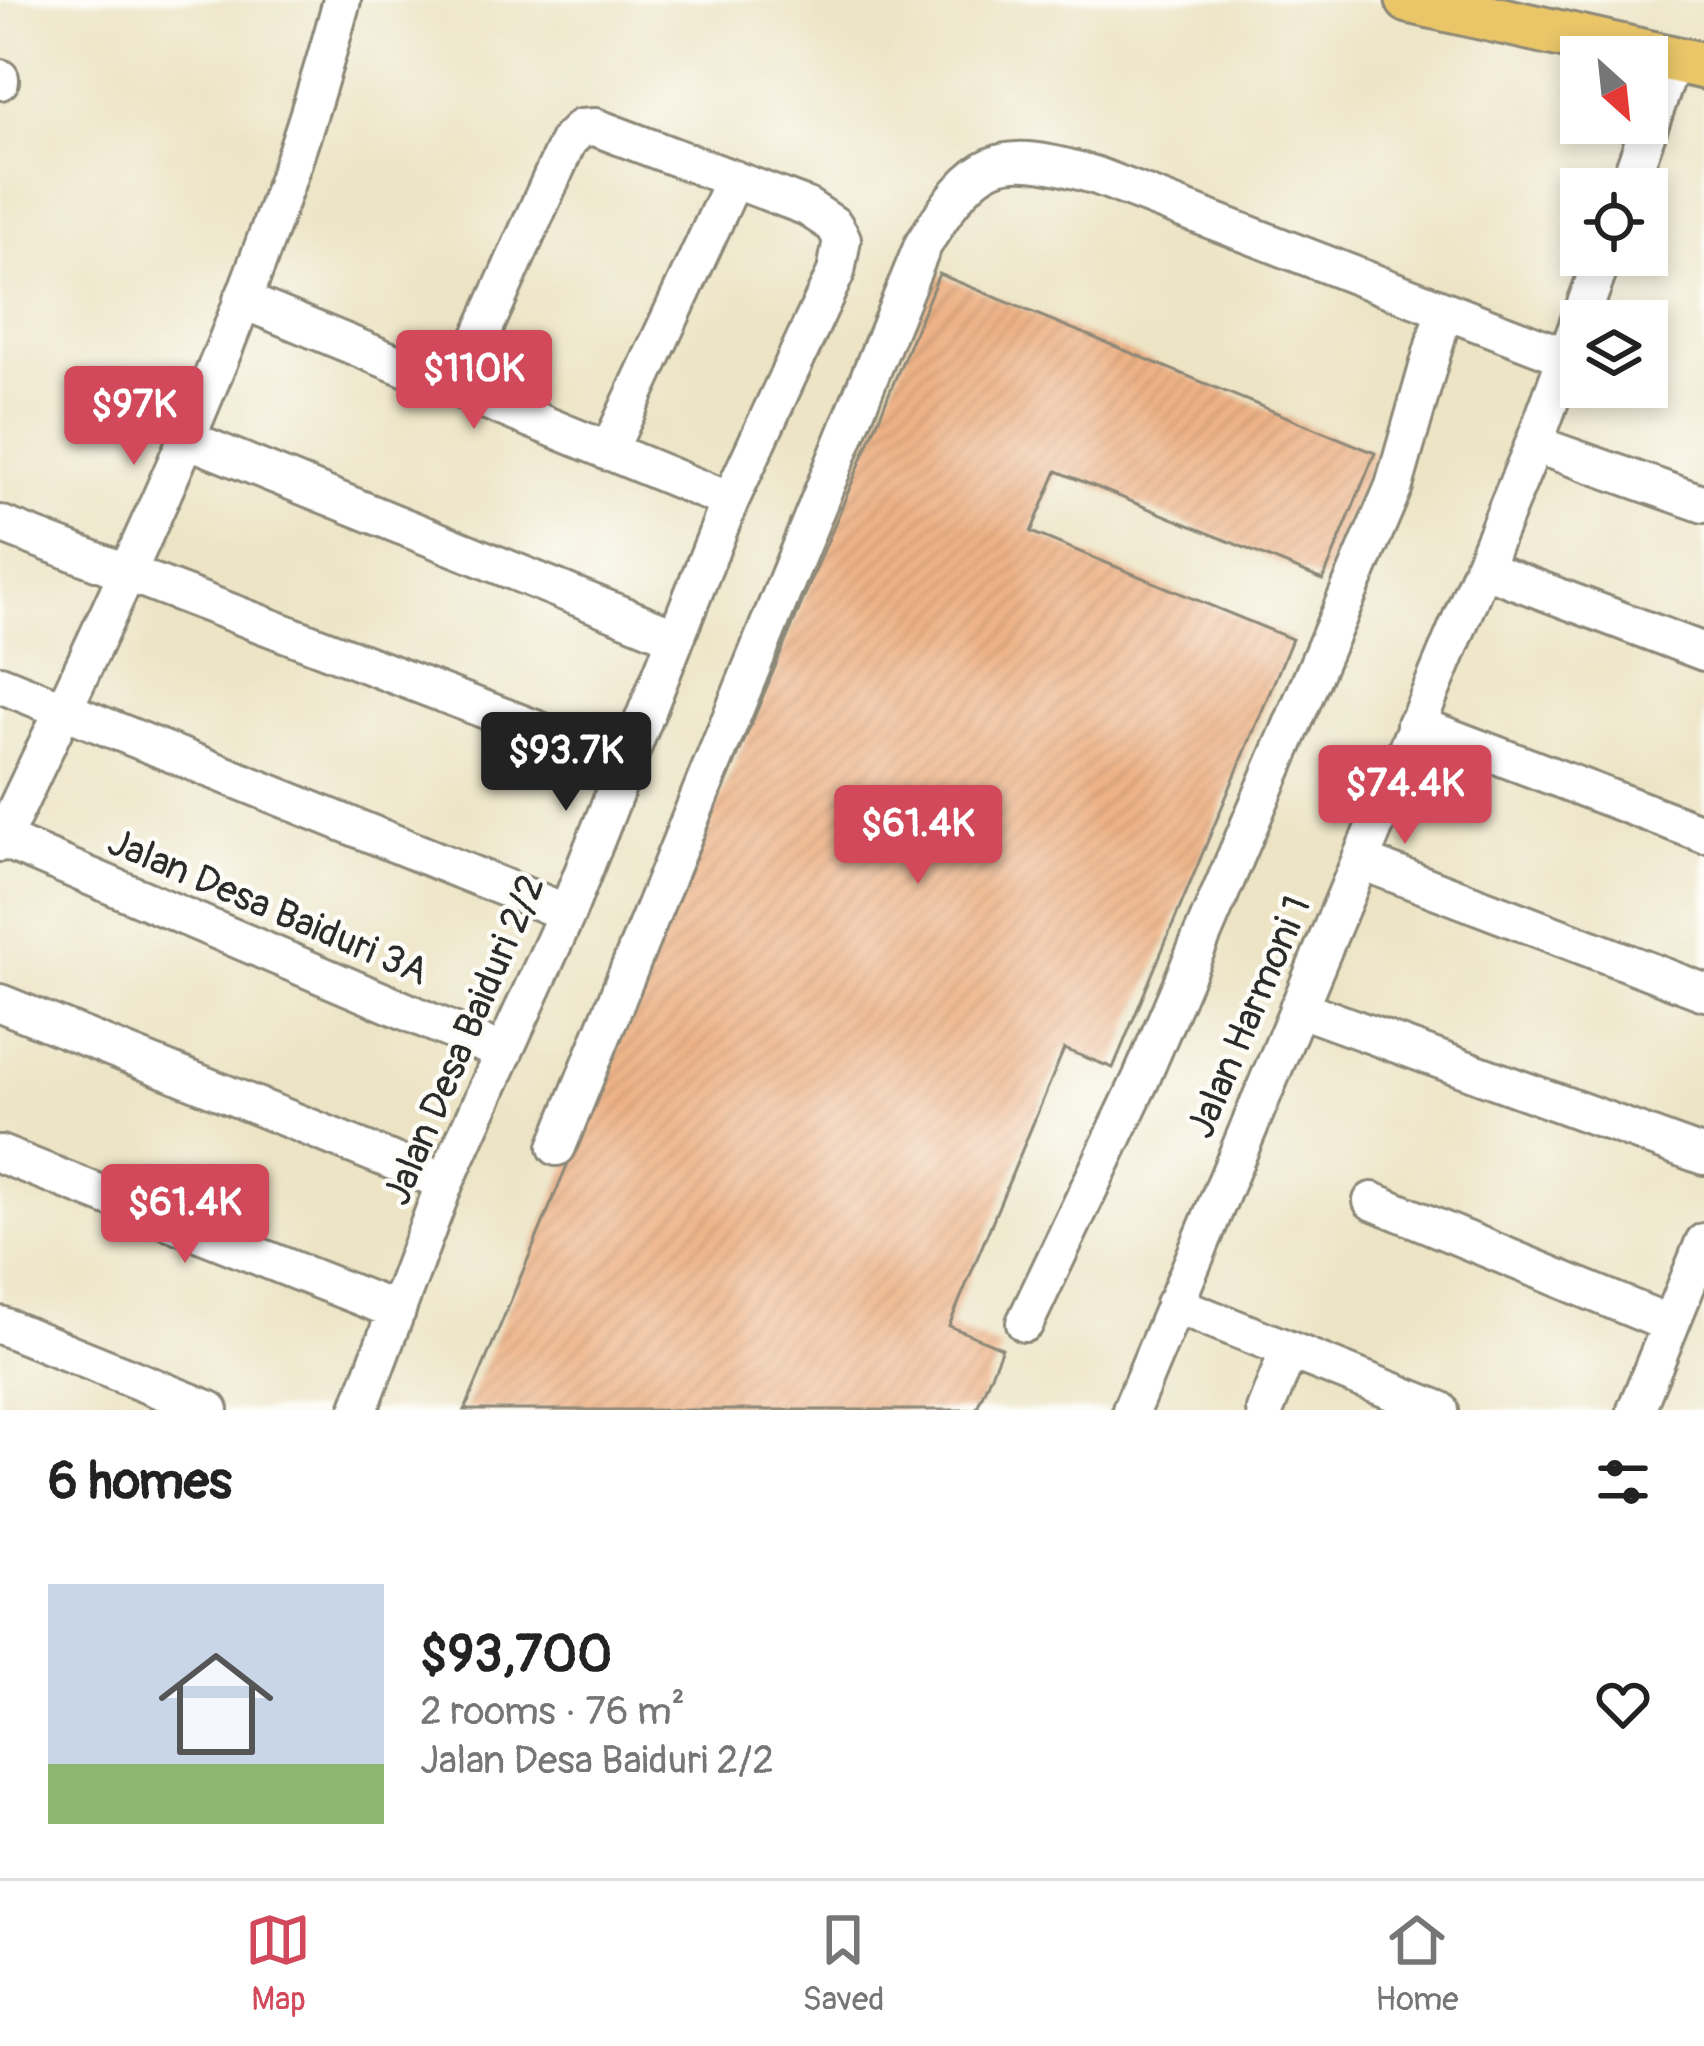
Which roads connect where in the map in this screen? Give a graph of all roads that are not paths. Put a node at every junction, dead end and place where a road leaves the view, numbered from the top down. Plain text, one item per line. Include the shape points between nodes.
1 (342, 0) edge
2 (1409, 0) edge
3 (1689, 63) edge
4 (1637, 168) edge
5 (734, 179) junction
6 (242, 300) junction
7 (1444, 310) junction
8 (1560, 355) edge
9 (1560, 378) edge
10 (458, 386) junction
11 (187, 439) junction
12 (1534, 444) junction
13 (608, 452) junction
14 (730, 501) junction
15 (1704, 504) edge
16 (0, 524) edge
17 (1482, 568) junction
18 (125, 575) junction
19 (676, 637) junction
20 (1704, 652) edge
21 (0, 684) edge
22 (64, 710) junction
23 (1415, 724) junction
24 (624, 764) junction
25 (1704, 834) edge
26 (1, 840) edge
27 (1361, 860) junction
28 (567, 913) junction
29 (1704, 992) edge
30 (0, 1003) edge
31 (1298, 1008) junction
32 (504, 1053) junction
33 (556, 1147) dead end
34 (0, 1154) edge
35 (1704, 1156) edge
36 (445, 1182) junction
37 (1372, 1201) dead end
38 (1704, 1242) edge
39 (1174, 1304) junction
40 (397, 1311) junction
41 (1025, 1323) dead end
42 (1670, 1324) junction
43 (0, 1325) edge
44 (1289, 1350) junction
45 (210, 1410) edge
46 (359, 1410) edge
47 (1131, 1410) edge
48 (1265, 1410) edge
49 (1441, 1410) edge
50 (1636, 1410) edge

1 - 6 street via 311,116
2 - 3 main road
3 - 4 street
5 - 10 street via 581,128 568,141
5 - 13 street
5 - 14 street, Jalan Desa Baiduri 2/2 via 807,207 842,239 836,272
6 - 10 street
6 - 11 street
7 - 8 street
7 - 33 street via 1033,157 988,168 958,188 923,245
7 - 41 street via 1394,486 1141,1079
9 - 12 street, Jalan Harmoni 1
10 - 13 street
11 - 18 street
11 - 19 street
12 - 15 street
12 - 17 street, Jalan Harmoni 1
13 - 14 street
14 - 19 street, Jalan Desa Baiduri 2/2
16 - 18 street
17 - 20 street
17 - 23 street, Jalan Harmoni 1
18 - 22 street
18 - 24 street
19 - 24 street, Jalan Desa Baiduri 2/2
21 - 22 street
22 - 26 street
22 - 28 street
23 - 25 street
23 - 27 street, Jalan Harmoni 1
24 - 28 street, Jalan Desa Baiduri 2/2
26 - 32 street, Jalan Desa Baiduri 3A
27 - 29 street
27 - 31 street, Jalan Harmoni 1
28 - 32 street, Jalan Desa Baiduri 2/2
30 - 36 street
31 - 35 street
31 - 39 street, Jalan Harmoni 1
32 - 36 street, Jalan Desa Baiduri 2/2
34 - 40 street
36 - 40 street, Jalan Desa Baiduri 2/2
37 - 42 street
38 - 42 street
39 - 44 street
39 - 47 street, Jalan Harmoni 1
40 - 46 street, Jalan Desa Baiduri 2/2
42 - 50 street
43 - 45 street
44 - 48 street
44 - 49 street

